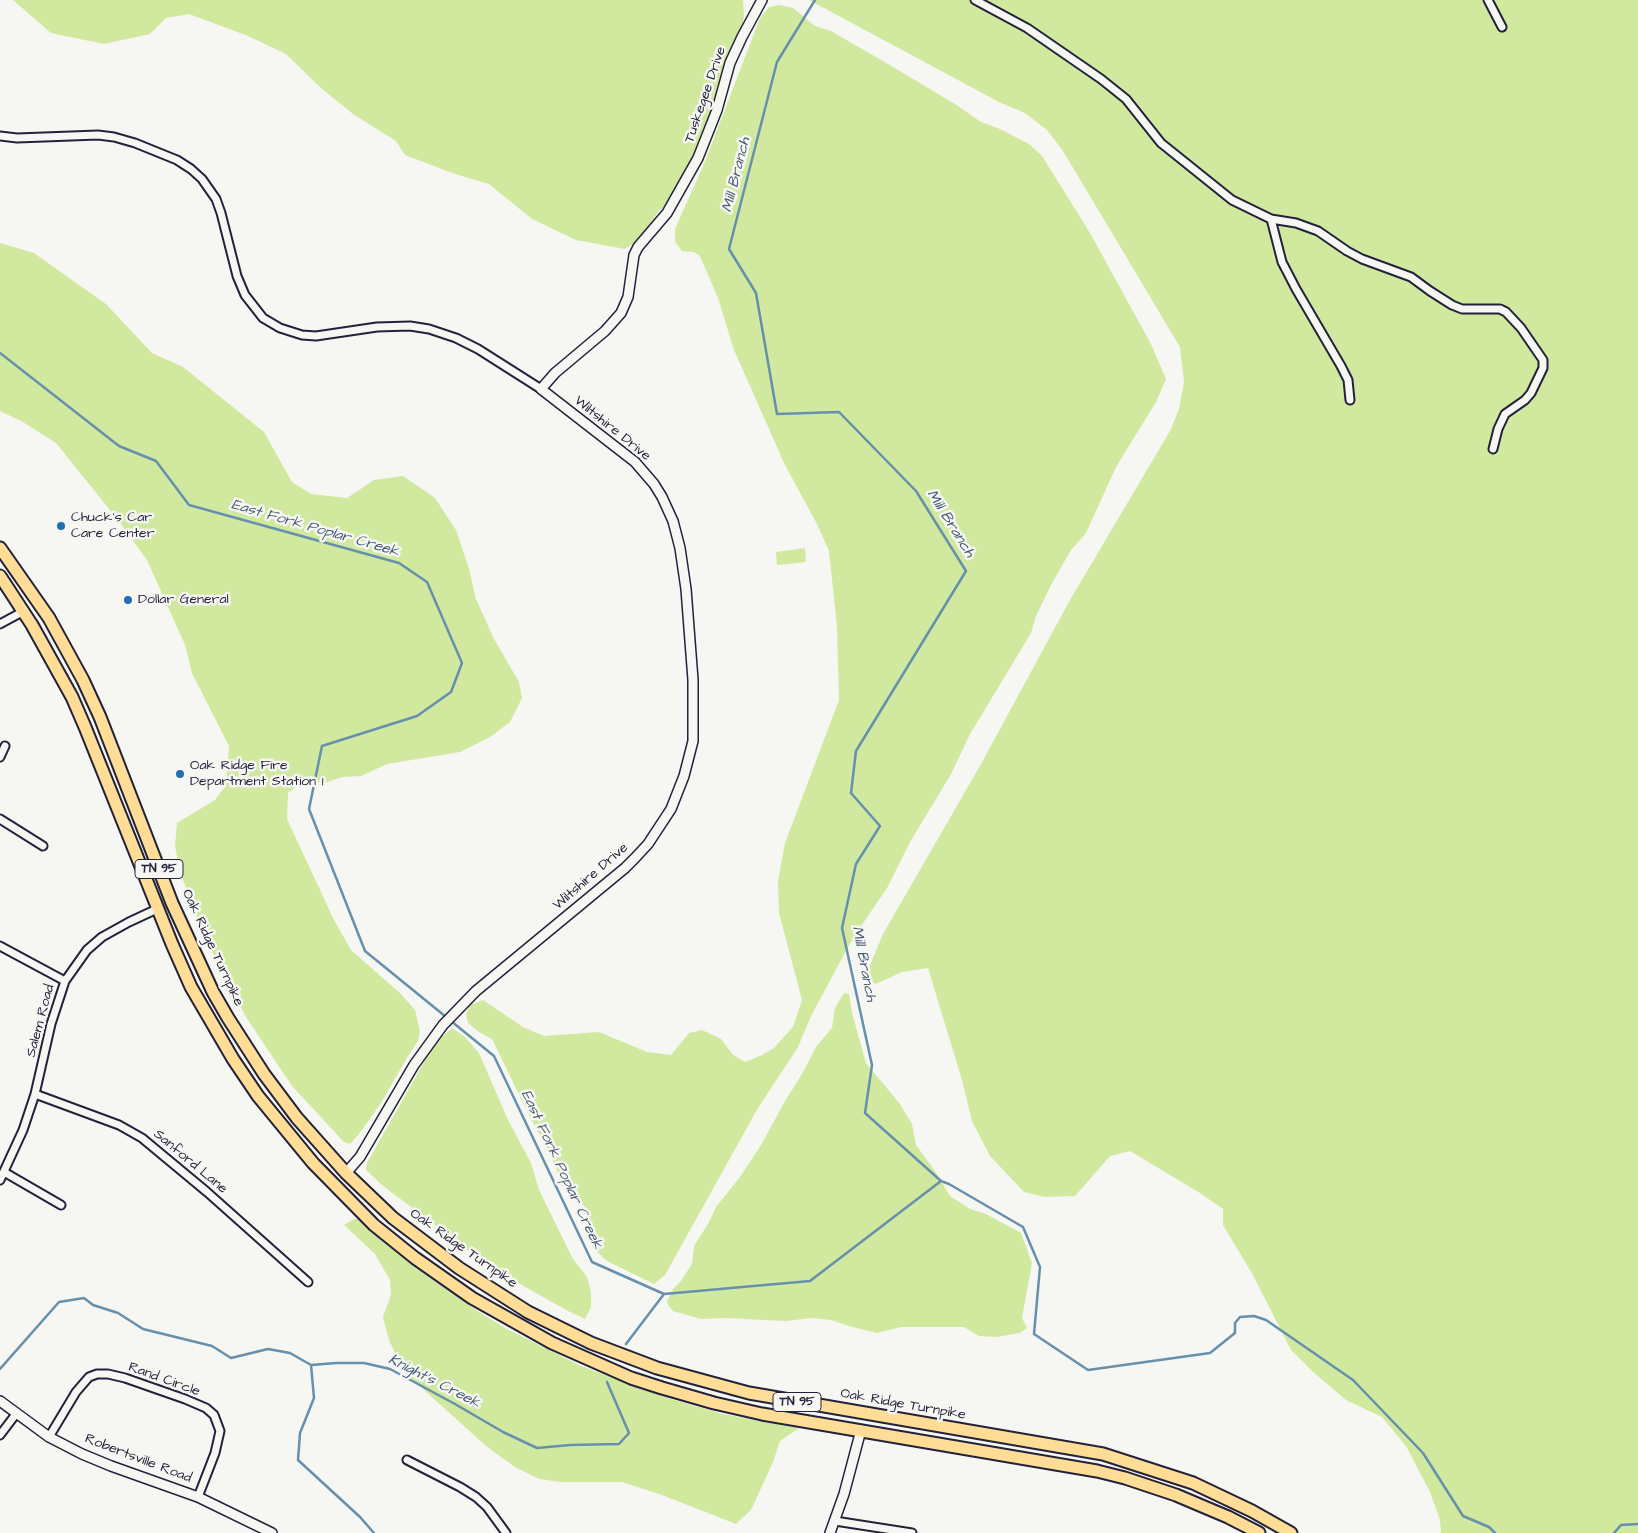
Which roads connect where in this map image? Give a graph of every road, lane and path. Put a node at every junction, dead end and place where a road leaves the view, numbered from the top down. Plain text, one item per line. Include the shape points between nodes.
1 (762, 0) edge
2 (974, 0) edge
3 (1488, 0) edge
4 (1502, 27) dead end
5 (0, 136) edge
6 (1271, 219) junction
7 (541, 389) junction
8 (1350, 400) dead end
9 (1493, 449) dead end
10 (0, 548) edge
11 (0, 576) edge
12 (39, 603) junction
13 (24, 611) junction
14 (0, 624) edge
15 (5, 746) dead end
16 (0, 757) edge
17 (133, 803) junction
18 (118, 809) junction
19 (0, 819) edge
20 (43, 846) dead end
21 (172, 904) junction
22 (157, 910) junction
23 (0, 946) edge
24 (65, 981) junction
25 (35, 1094) junction
26 (4, 1172) junction
27 (346, 1173) junction
28 (0, 1180) edge
29 (334, 1185) junction
30 (61, 1205) dead end
31 (308, 1282) dead end
32 (482, 1284) junction
33 (472, 1298) junction
34 (0, 1401) edge
35 (16, 1414) junction
36 (866, 1414) junction
37 (861, 1430) junction
38 (0, 1435) edge
39 (49, 1437) junction
40 (407, 1460) dead end
41 (198, 1497) junction
42 (835, 1521) junction
43 (272, 1533) edge
44 (506, 1533) edge
45 (830, 1533) edge
46 (912, 1533) edge
47 (1259, 1533) edge
48 (1291, 1533) edge

1 - 7 street, Tuskegee Drive via 730,63 717,110 698,158 666,213 634,255 628,297 621,314
2 - 6 street via 1027,28 1101,79 1126,99 1161,143 1232,200
3 - 4 street
5 - 7 street, Wiltshire Drive via 114,137 177,160 191,169 216,199 245,296 263,318 280,328 316,336 377,327 429,329 478,349
6 - 8 street via 1282,262 1348,380
6 - 9 street via 1318,231 1362,259 1411,277 1462,309 1500,309 1506,312 1543,360 1543,368 1531,393 1506,414
7 - 27 street, Wiltshire Drive via 635,462 654,484 668,510 680,548 686,589 693,680 690,755 678,795 648,844 625,868 456,1010 414,1065 360,1157
10 - 12 highway, Oak Ridge Turnpike / TN 95
11 - 13 highway, TN 95
12 - 13 highway
12 - 17 highway, Oak Ridge Turnpike / TN 95 via 93,702
13 - 14 street
13 - 18 highway, TN 95 via 72,697
15 - 16 street
17 - 18 highway
17 - 21 highway, Oak Ridge Turnpike / TN 95
18 - 22 highway, TN 95
19 - 20 street
21 - 22 highway
21 - 27 highway, Oak Ridge Turnpike / TN 95 via 213,992 264,1074 297,1118
22 - 24 street, Salem Road via 102,937 87,950
22 - 29 highway, TN 95 via 191,987 233,1059 278,1122
23 - 24 street
24 - 25 street, Salem Road
25 - 26 street, Salem Road
25 - 31 street, Sanford Lane via 120,1125 142,1138
26 - 28 street, Salem Road
26 - 30 street
27 - 29 highway
27 - 32 highway, Oak Ridge Turnpike / TN 95 via 394,1218
29 - 33 highway, TN 95 via 374,1225
32 - 33 highway
32 - 36 highway, Oak Ridge Turnpike / TN 95 via 528,1312 591,1343 674,1374 749,1393
33 - 37 highway, TN 95 via 552,1343 647,1383 762,1414
34 - 35 street, Robertsville Road
35 - 38 street
35 - 39 street, Robertsville Road
36 - 37 highway
36 - 48 highway, Oak Ridge Turnpike / TN 95 via 1103,1454 1193,1483
37 - 42 street
37 - 47 highway, TN 95 via 1030,1458 1126,1478 1176,1495
39 - 41 street, Robertsville Road via 93,1459
39 - 41 street, Rand Circle via 76,1392 89,1377 97,1374 125,1378 185,1399 214,1415 220,1431
40 - 44 street via 476,1497
41 - 43 street, Robertsville Road
42 - 45 street
42 - 46 street

